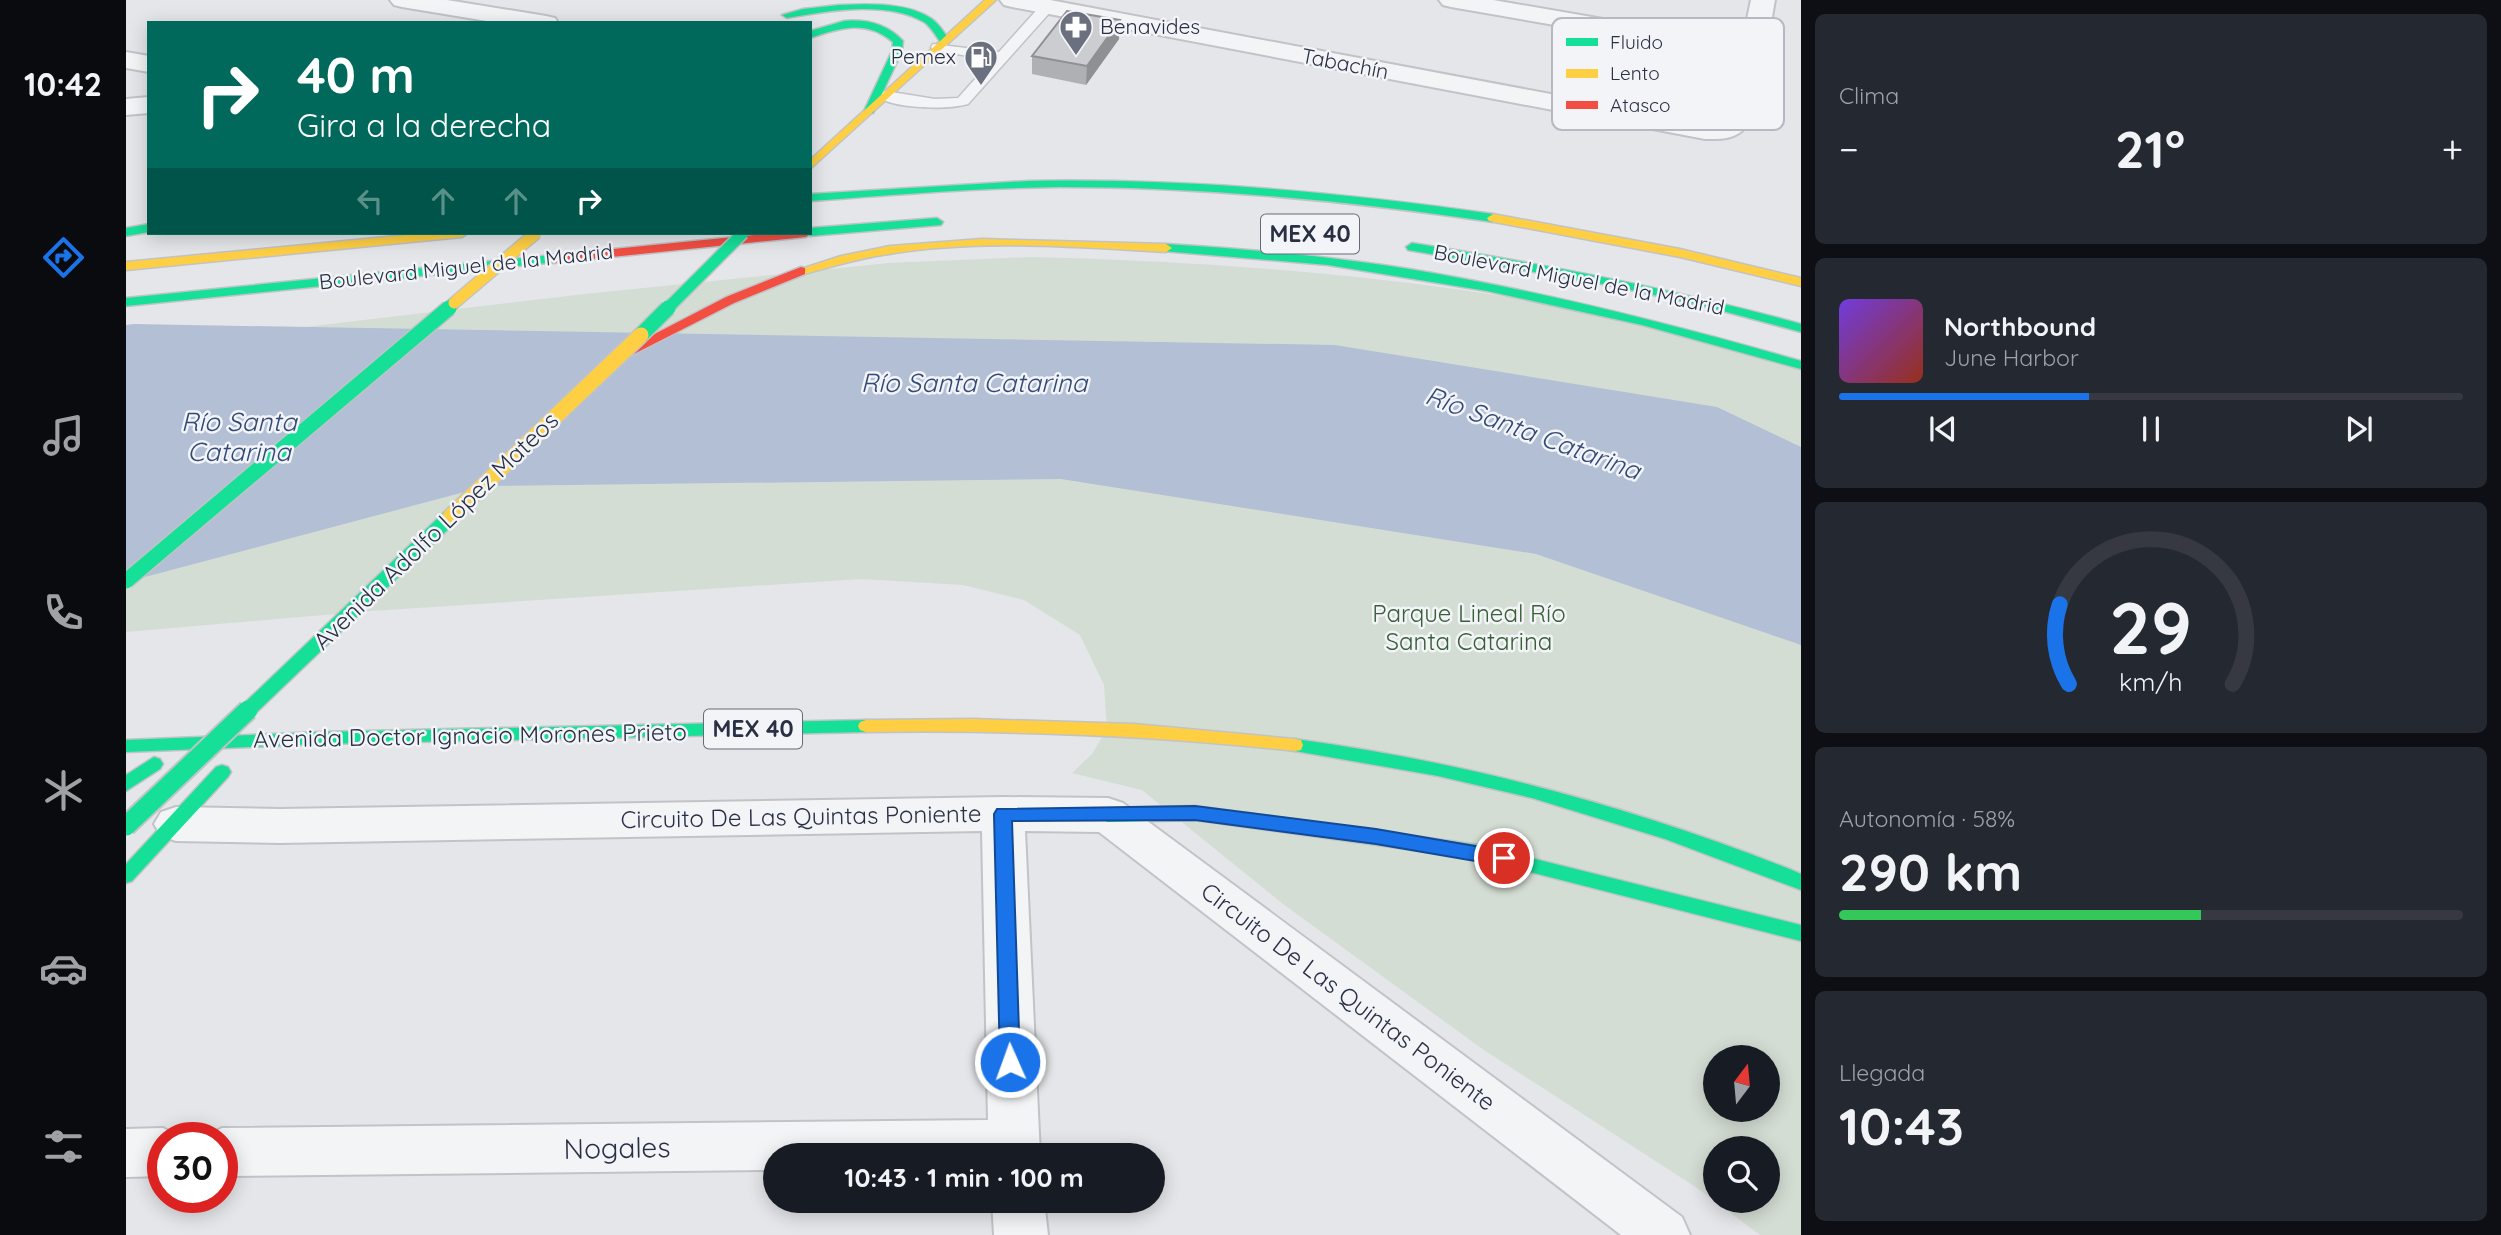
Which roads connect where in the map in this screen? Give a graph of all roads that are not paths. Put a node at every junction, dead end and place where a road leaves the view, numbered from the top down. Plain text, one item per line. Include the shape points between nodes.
1 (402, 0) edge
2 (806, 0) edge
3 (991, 0) edge
4 (1012, 0) edge
5 (1451, 0) edge
6 (1763, 0) edge
7 (1047, 7) junction
8 (1555, 18) edge
9 (1759, 18) edge
10 (783, 19) edge
11 (533, 21) edge
12 (812, 33) edge
13 (942, 44) junction
14 (1003, 57) junction
15 (126, 60) edge
16 (147, 64) edge
17 (885, 96) junction
18 (1552, 104) edge
19 (147, 105) edge
20 (126, 107) edge
21 (869, 111) junction
22 (1710, 130) edge
23 (1727, 130) edge
24 (812, 164) edge
25 (812, 198) edge
26 (951, 222) dead end
27 (147, 228) edge
28 (126, 232) edge
29 (812, 232) edge
30 (442, 235) edge
31 (534, 235) edge
32 (741, 235) edge
33 (779, 235) edge
34 (1399, 245) dead end
35 (126, 266) edge
36 (1801, 282) edge
37 (126, 302) edge
38 (1801, 328) edge
39 (619, 356) junction
40 (1801, 365) edge
41 (126, 581) edge
42 (250, 708) junction
43 (126, 747) edge
44 (126, 784) edge
45 (1003, 814) junction
46 (1108, 814) junction
47 (176, 824) junction
48 (126, 826) edge
49 (126, 876) edge
50 (1801, 882) edge
51 (1801, 933) edge
52 (1013, 1143) edge
53 (763, 1151) edge
54 (147, 1152) edge
55 (238, 1152) edge
56 (126, 1153) edge
57 (1019, 1213) edge
58 (1021, 1235) edge
59 (1663, 1235) edge

1 - 11 street
2 - 10 main road
3 - 13 main road
4 - 7 street, Tabachín
5 - 8 street
6 - 9 street, Tabachín
7 - 14 lane
7 - 18 street, Tabachín
10 - 13 main road via 840,4 890,6 929,21
12 - 21 main road via 852,22 872,24 891,32 898,41
13 - 14 lane
13 - 17 main road
14 - 17 lane via 955,105
15 - 16 street
17 - 21 main road
19 - 20 street
21 - 24 main road
22 - 23 street, Tabachín
25 - 36 main road, Boulevard Miguel de la Madrid / MEX 40 via 988,184 1083,184 1345,200 1496,217 1606,236
26 - 29 main road, Boulevard Miguel de la Madrid
27 - 28 main road
30 - 35 main road, Boulevard Miguel de la Madrid
31 - 41 main road, bridge
32 - 39 main road, Avenida Adolfo López Mateos, bridge
33 - 37 main road, Boulevard Miguel de la Madrid
34 - 38 main road, Boulevard Miguel de la Madrid via 1655,291
39 - 40 main road, bridge via 747,290 820,265 909,249 1028,243 1249,253 1427,275 1593,310
39 - 42 main road, Avenida Adolfo López Mateos, bridge
42 - 44 main road via 188,737
42 - 47 main road via 250,726 222,772
42 - 48 main road, Avenida Adolfo López Mateos, bridge
43 - 50 main road, Avenida Doctor Ignacio Morones Prieto / MEX 40 via 963,725 1232,738 1380,756 1570,798
45 - 46 street, Circuito De Las Quintas Poniente
45 - 47 street, Circuito De Las Quintas Poniente via 280,827
45 - 52 street
46 - 51 main road via 1195,813 1479,852
46 - 59 street, Circuito De Las Quintas Poniente
47 - 49 main road
53 - 55 street, Nogales
54 - 56 street
57 - 58 street

